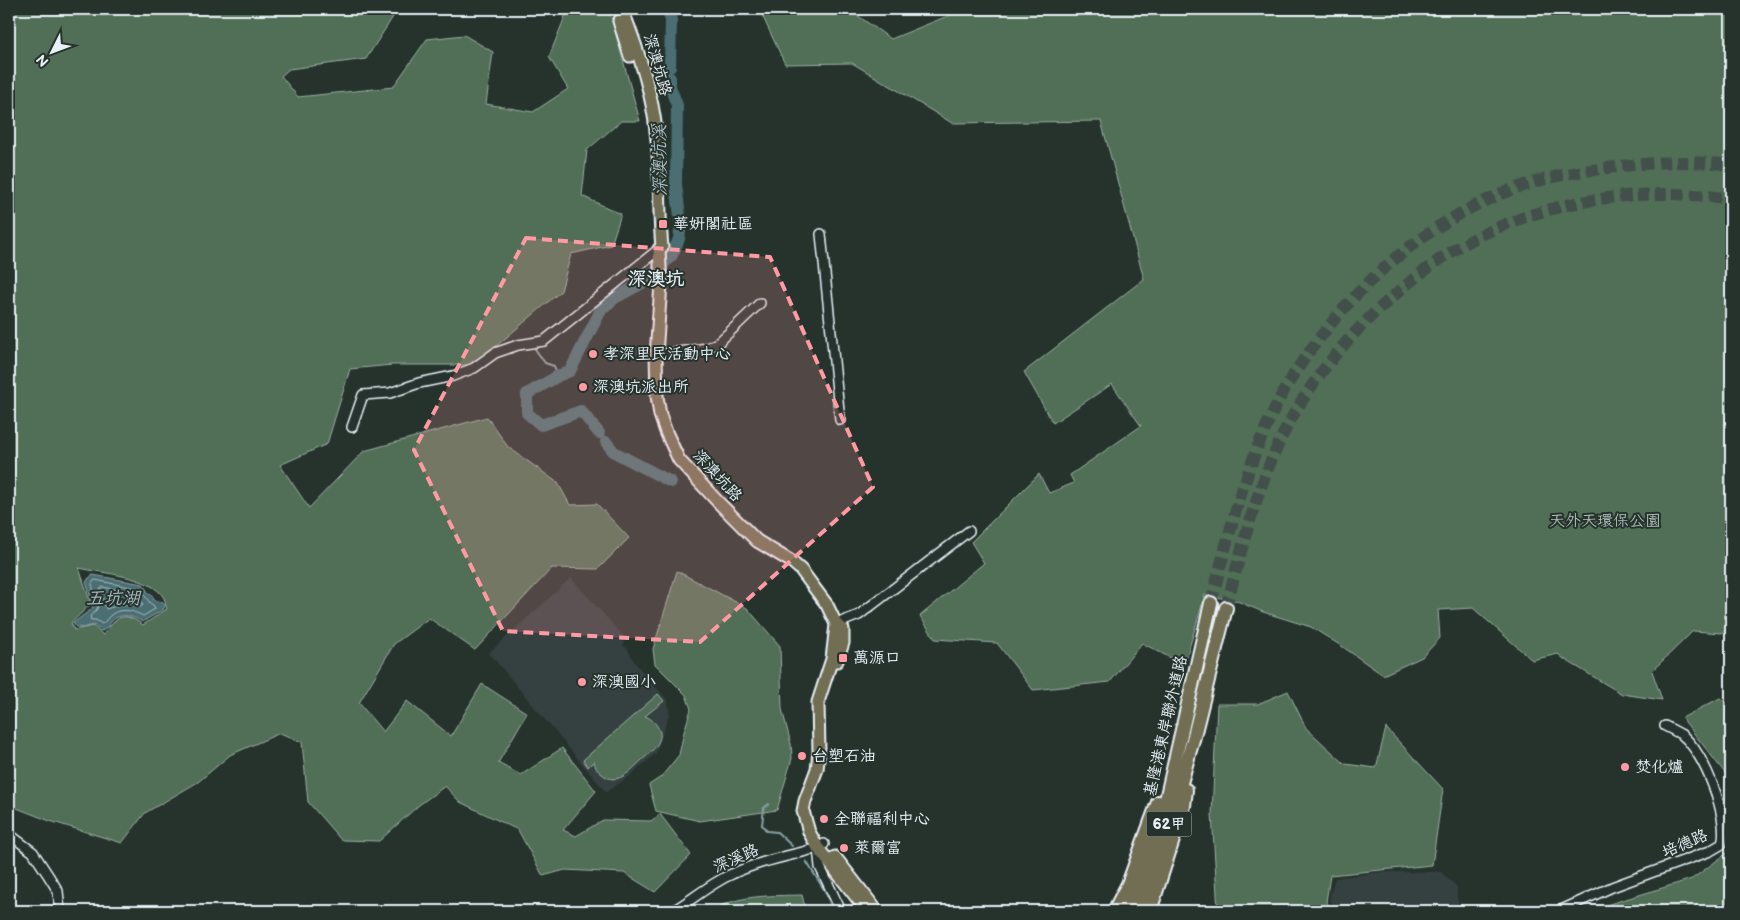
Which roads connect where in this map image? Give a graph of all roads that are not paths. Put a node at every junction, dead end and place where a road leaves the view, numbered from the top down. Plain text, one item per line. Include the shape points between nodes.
1 (615, 9) edge
2 (622, 9) edge
3 (821, 234) dead end
4 (659, 252) junction
5 (760, 303) dead end
6 (656, 355) junction
7 (840, 420) dead end
8 (352, 427) dead end
9 (969, 531) dead end
10 (1211, 603) tunnel mouth
11 (1226, 608) tunnel mouth
12 (836, 624) junction
13 (1666, 726) dead end
14 (1194, 736) junction
15 (1172, 768) junction
16 (9, 834) edge
17 (821, 846) junction
18 (60, 911) edge
19 (672, 911) edge
20 (841, 911) edge
21 (867, 911) edge
22 (877, 911) edge
23 (1114, 911) edge
24 (1126, 911) edge
25 (1138, 911) edge
26 (1150, 911) edge
27 (1559, 911) edge

1 - 4 main road, 深澳坑路 via 650,133
2 - 4 main road, 深澳坑路 via 644,76 656,132 662,247
3 - 7 street
4 - 6 main road, 深澳坑路 via 661,284
4 - 8 street via 544,341 495,353 474,368 453,376 390,393 362,395
5 - 6 street via 719,342 707,348
6 - 12 main road, 深澳坑路 via 660,415 679,460 757,541 801,570 827,605
9 - 12 street via 859,615
10 - 15 highway, 基隆港東岸聯外道路 / 62甲
11 - 14 highway, 基隆港東岸聯外道路 / 62甲
12 - 17 main road via 832,659 818,702 817,769 803,811 809,832
13 - 27 street, 培德路 via 1683,736 1708,775 1724,825 1722,844
14 - 25 highway, 基隆港東岸聯外道路 / 62甲 via 1171,819
14 - 26 highway via 1184,806
15 - 23 highway via 1128,884
15 - 24 highway, 基隆港東岸聯外道路 / 62甲 via 1153,843
16 - 18 street via 33,852 58,891
17 - 19 street, 深溪路 via 740,870
17 - 20 street via 820,867
17 - 21 main road
17 - 22 main road

